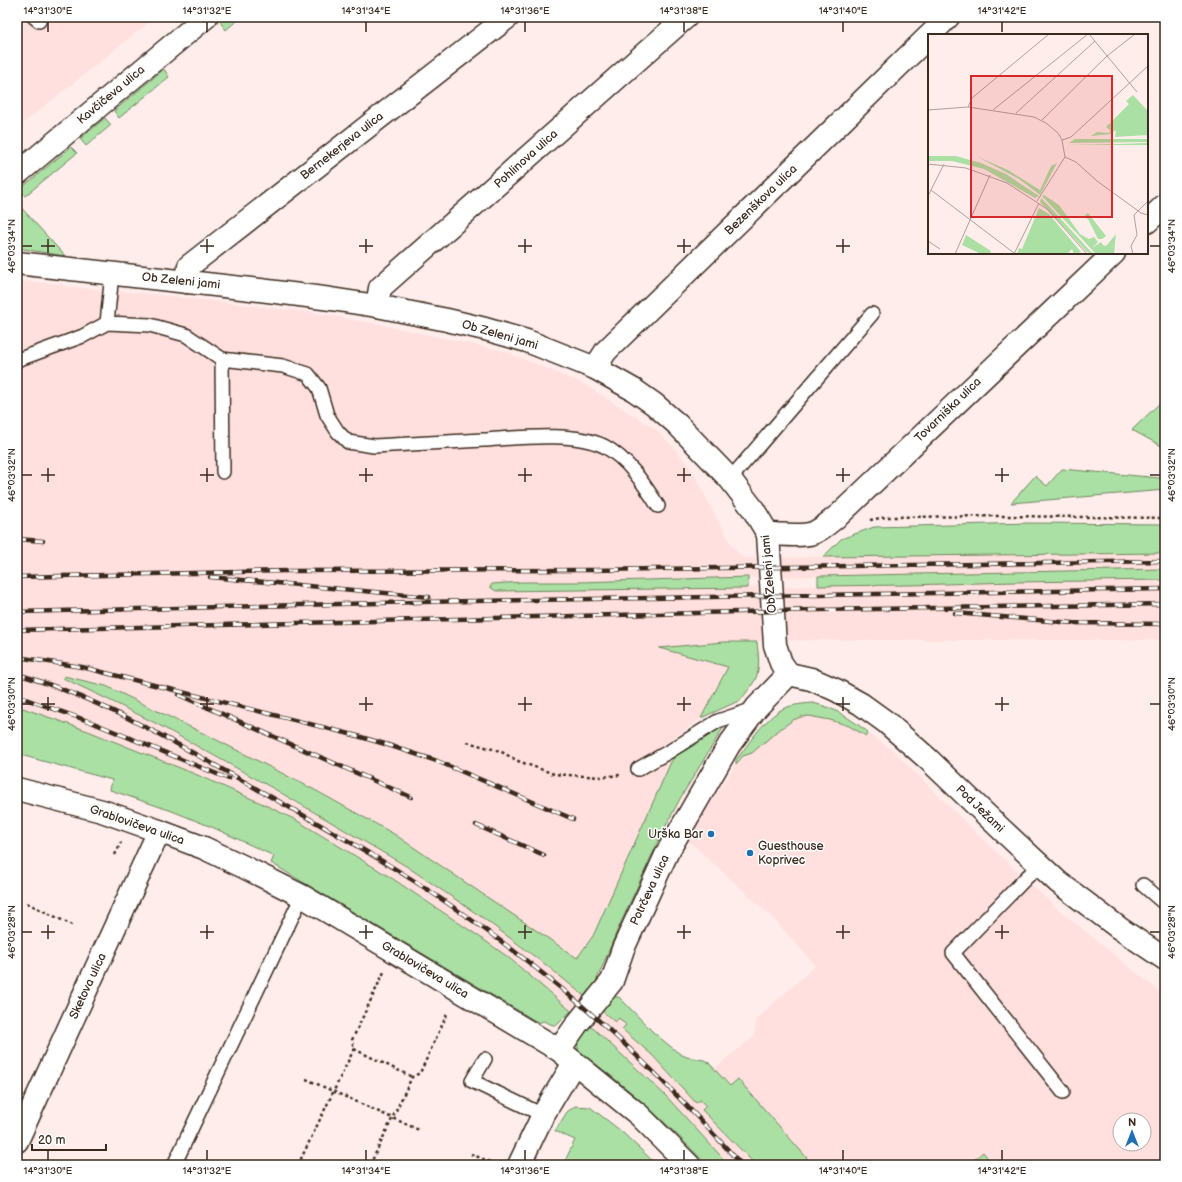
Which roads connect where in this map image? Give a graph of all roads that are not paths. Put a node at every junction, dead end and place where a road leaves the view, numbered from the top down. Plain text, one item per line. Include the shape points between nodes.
1 (206, 17) edge
2 (508, 17) edge
3 (686, 17) edge
4 (948, 17) edge
5 (930, 34) edge
6 (928, 36) edge
7 (17, 174) edge
8 (1165, 205) edge
9 (1148, 221) edge
10 (1113, 254) edge
11 (17, 263) edge
12 (112, 273) junction
13 (187, 282) junction
14 (378, 297) junction
15 (872, 314) dead end
16 (107, 323) junction
17 (222, 359) junction
18 (17, 360) edge
19 (595, 368) junction
20 (223, 472) dead end
21 (730, 479) junction
22 (658, 506) dead end
23 (768, 534) junction
24 (789, 674) junction
25 (757, 707) junction
26 (638, 769) road end
27 (17, 789) edge
28 (158, 831) junction
29 (1039, 866) junction
30 (1143, 885) dead end
31 (302, 896) junction
32 (1165, 904) edge
33 (1165, 959) edge
34 (566, 1057) junction
35 (485, 1059) dead end
36 (1064, 1092) dead end
37 (543, 1115) junction
38 (17, 1141) edge
39 (174, 1165) edge
40 (519, 1165) edge
41 (689, 1165) edge

1 - 7 street, Kavčičeva ulica
2 - 13 street, Bernekerjeva ulica via 189,266
3 - 14 street, Pohlinova ulica
4 - 5 street, Bezenškova ulica
6 - 19 street, Bezenškova ulica via 606,351
8 - 9 street
10 - 23 street, Tovarniška ulica via 840,514 812,533
11 - 12 street, Ob Zeleni jami
12 - 13 street, Ob Zeleni jami
12 - 16 lane
13 - 14 street, Ob Zeleni jami via 323,298
14 - 19 street, Ob Zeleni jami via 447,320 527,341
15 - 21 lane
16 - 17 lane via 150,325 186,335
16 - 18 lane via 83,336
17 - 20 lane
17 - 22 lane via 283,366 308,374 319,388 328,415 338,432 348,442 374,446 539,437 579,438 604,446 626,462
19 - 21 street, Ob Zeleni jami via 654,404
21 - 23 street, Ob Zeleni jami
23 - 24 street, Ob Zeleni jami via 774,645 781,663
24 - 25 street, Potrčeva ulica
24 - 29 street, Pod Ježami via 811,678 836,690 886,722
25 - 26 lane via 718,720
25 - 34 street, Potrčeva ulica via 729,745 667,853 623,949 612,981 577,1024
27 - 28 street, Grablovičeva ulica via 102,811
28 - 31 street, Grablovičeva ulica via 204,848
28 - 38 street, Sketova ulica
29 - 33 street, Pod Ježami via 1085,903
29 - 36 lane via 953,952
30 - 32 lane
31 - 34 street, Grablovičeva ulica
31 - 39 lane
34 - 37 street, Potrčeva ulica
34 - 41 street, Grablovičeva ulica via 639,1115
35 - 37 lane via 472,1081
37 - 40 street, Potrčeva ulica

